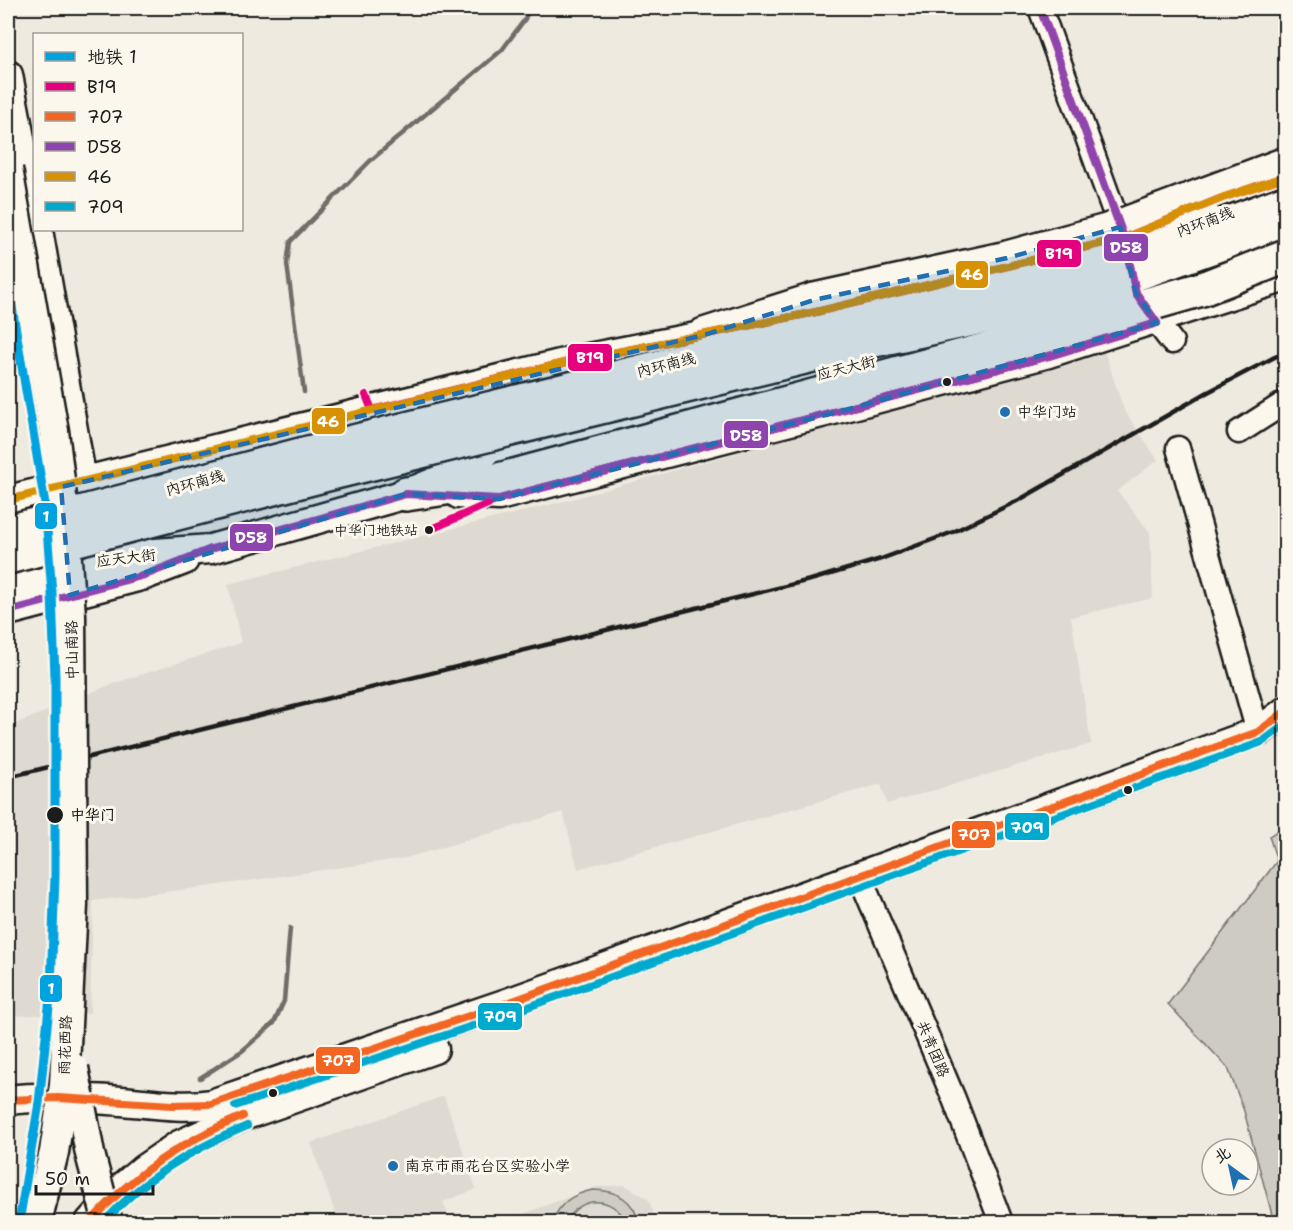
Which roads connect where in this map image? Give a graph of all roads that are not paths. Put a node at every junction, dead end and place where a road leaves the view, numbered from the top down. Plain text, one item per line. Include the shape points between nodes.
1 (1040, 8) edge
2 (8, 75) edge
3 (1286, 164) edge
4 (8, 169) edge
5 (1286, 176) edge
6 (1286, 192) edge
7 (33, 207) edge
8 (1286, 221) edge
9 (38, 231) edge
10 (1124, 238) junction
11 (1286, 240) edge
12 (1286, 256) edge
13 (1286, 280) edge
14 (1136, 293) junction
15 (1157, 322) junction
16 (704, 335) junction
17 (1172, 342) dead end
18 (1286, 402) edge
19 (1239, 432) dead end
20 (1178, 448) dead end
21 (82, 481) junction
22 (406, 494) junction
23 (8, 500) edge
24 (8, 532) edge
25 (211, 549) junction
26 (8, 557) edge
27 (8, 584) edge
28 (8, 611) edge
29 (1286, 711) edge
30 (1258, 732) junction
31 (860, 877) junction
32 (67, 991) junction
33 (8, 1100) edge
34 (155, 1104) junction
35 (156, 1161) junction
36 (37, 1222) edge
37 (90, 1222) edge
38 (108, 1222) edge
39 (1001, 1222) edge

1 - 10 street
2 - 7 main road
3 - 16 highway, bridge via 1107,231 1007,258 814,300
4 - 32 main road, 中山南路, bridge via 54,431 68,556 73,905
5 - 10 main road
6 - 24 highway, 内环南线, bridge via 1209,222 1050,274 304,454
8 - 26 highway, 内环南线, bridge via 1121,279 1005,312 874,340 327,474
9 - 21 main road
10 - 14 street
10 - 16 main road
11 - 14 main road, 应天大街 via 1205,274
12 - 22 highway, bridge via 1191,292 1034,337 499,480
13 - 15 street, 应天大街
14 - 15 street
14 - 22 main road, 应天大街 via 491,459
15 - 17 street
15 - 22 street, 应天大街 via 1049,356 499,499
16 - 21 main road via 568,362
18 - 19 street
20 - 30 street
21 - 23 main road
22 - 25 main road, 应天大街
25 - 27 main road, 应天大街 via 114,556
25 - 28 main road, 应天大街 via 145,575
29 - 30 main road
30 - 31 main road
31 - 34 main road via 211,1104
31 - 35 main road via 516,1020 243,1116 179,1145
31 - 39 street, 共青团路 via 954,1099
32 - 36 main road, 雨花西路, bridge via 64,1085 54,1152
32 - 38 main road, bridge via 77,1090
33 - 34 main road
34 - 35 main road via 174,1120 177,1130 175,1141
35 - 37 main road via 116,1193

